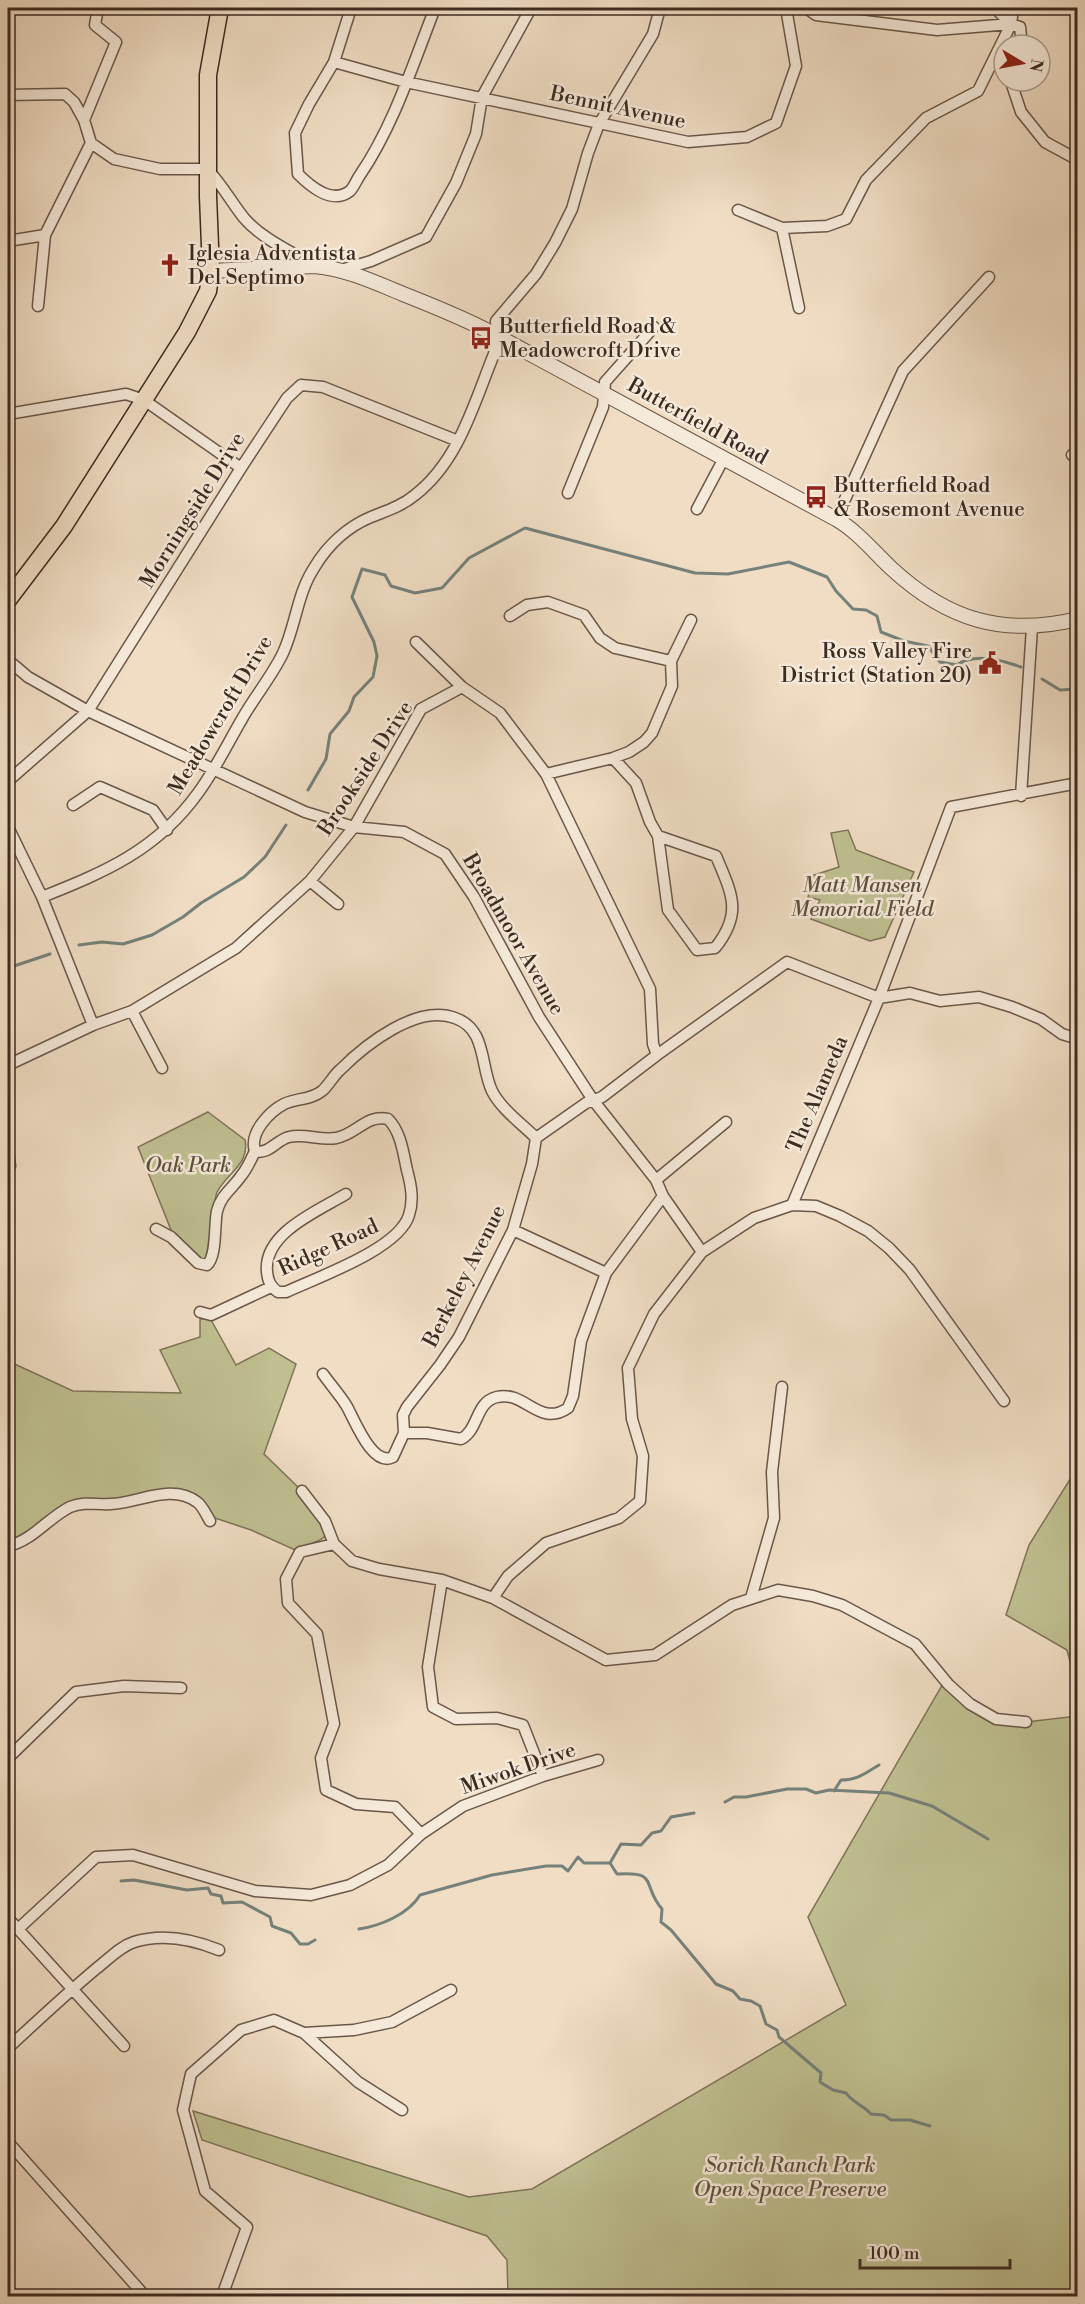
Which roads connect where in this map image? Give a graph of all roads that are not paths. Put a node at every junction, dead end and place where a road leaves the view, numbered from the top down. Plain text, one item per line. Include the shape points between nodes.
1 (98, 8) edge
2 (220, 8) edge
3 (351, 8) edge
4 (435, 8) edge
5 (531, 8) edge
6 (660, 8) edge
7 (786, 8) edge
8 (806, 8) edge
9 (995, 8) edge
10 (1013, 8) edge
11 (1011, 24) junction
12 (1021, 33) edge
13 (334, 62) junction
14 (406, 82) junction
15 (1015, 93) edge
16 (8, 95) edge
17 (482, 97) junction
18 (84, 120) junction
19 (599, 124) junction
20 (91, 143) junction
21 (1077, 160) edge
22 (207, 169) junction
23 (738, 210) dead end
24 (782, 228) junction
25 (45, 235) junction
26 (8, 241) edge
27 (315, 266) junction
28 (341, 270) junction
29 (211, 271) junction
30 (989, 278) dead end
31 (38, 306) dead end
32 (799, 308) dead end
33 (654, 327) dead end
34 (498, 337) junction
35 (605, 394) junction
36 (144, 400) junction
37 (8, 414) edge
38 (458, 441) junction
39 (723, 460) junction
40 (241, 468) junction
41 (568, 493) dead end
42 (697, 509) dead end
43 (836, 519) junction
44 (8, 600) edge
45 (510, 616) dead end
46 (1077, 619) edge
47 (691, 620) dead end
48 (1032, 627) junction
49 (416, 642) dead end
50 (8, 660) edge
51 (671, 661) junction
52 (462, 687) junction
53 (88, 711) junction
54 (613, 758) junction
55 (213, 769) junction
56 (546, 774) junction
57 (8, 781) edge
58 (1077, 783) edge
59 (1021, 796) junction
60 (73, 805) dead end
61 (8, 827) edge
62 (354, 828) junction
63 (167, 830) junction
64 (658, 836) junction
65 (310, 881) junction
66 (42, 897) junction
67 (338, 904) dead end
68 (879, 998) junction
69 (132, 1011) junction
70 (93, 1025) junction
71 (1077, 1039) edge
72 (657, 1054) junction
73 (8, 1065) edge
74 (162, 1068) dead end
75 (593, 1100) junction
76 (726, 1122) dead end
77 (536, 1138) junction
78 (255, 1151) junction
79 (8, 1152) edge
80 (10, 1166) dead end
81 (656, 1180) junction
82 (346, 1194) dead end
83 (663, 1196) junction
84 (792, 1205) junction
85 (156, 1229) dead end
86 (513, 1230) junction
87 (702, 1252) junction
88 (606, 1273) junction
89 (271, 1287) junction
90 (200, 1312) dead end
91 (323, 1374) dead end
92 (782, 1388) dead end
93 (1005, 1401) dead end
94 (404, 1433) junction
95 (302, 1491) dead end
96 (210, 1521) dead end
97 (333, 1544) junction
98 (8, 1546) edge
99 (442, 1580) junction
100 (493, 1598) junction
101 (752, 1598) junction
102 (181, 1688) dead end
103 (1026, 1722) dead end
104 (8, 1758) edge
105 (598, 1760) dead end
106 (543, 1776) junction
107 (422, 1834) junction
108 (8, 1918) edge
109 (18, 1929) junction
110 (219, 1950) dead end
111 (71, 1989) junction
112 (451, 1990) dead end
113 (304, 2033) junction
114 (124, 2046) dead end
115 (8, 2048) edge
116 (402, 2110) dead end
117 (8, 2142) edge
118 (146, 2296) edge
119 (222, 2296) edge

1 - 18 street via 95,25 116,42
2 - 22 main road via 208,75
3 - 13 street
4 - 14 street
5 - 17 street
6 - 19 street, Meadowcroft Drive via 653,34
7 - 19 street, Bennit Avenue via 796,66 776,123 747,137 688,142
8 - 11 street via 816,15 937,30
9 - 11 street
10 - 11 street
11 - 12 street via 1020,27
11 - 24 street via 978,91 926,118 866,180 846,219 827,226
13 - 14 street, Bennit Avenue
13 - 14 street via 295,133 298,174 314,189 333,196 350,190 375,154
14 - 17 street, Bennit Avenue
15 - 21 street via 1021,112 1045,142
16 - 18 street via 65,94
17 - 19 street, Bennit Avenue
17 - 28 street via 476,134 456,183 426,237
18 - 20 street
19 - 34 street, Meadowcroft Drive via 572,209 536,274 496,321
20 - 22 street via 114,159 160,169
20 - 25 street
22 - 27 street via 220,181 245,219
22 - 29 main road
23 - 24 street
24 - 32 street
25 - 26 street
25 - 31 street
27 - 28 street, Butterfield Road
27 - 29 street, Butterfield Road
28 - 34 street, Butterfield Road via 455,315
29 - 36 main road via 200,309
30 - 43 street via 903,371
33 - 35 street via 605,382
34 - 35 street, Butterfield Road
34 - 38 street, Meadowcroft Drive
35 - 39 street, Butterfield Road
35 - 41 street
36 - 37 street via 126,394
36 - 40 street
36 - 44 main road via 64,526
38 - 40 street, Morningside Drive via 323,387 301,385 287,398
38 - 55 street, Meadowcroft Drive via 441,470 415,496 353,526 333,542 313,568 300,596 283,654
39 - 42 street
39 - 43 street, Butterfield Road
40 - 53 street, Morningside Drive
43 - 48 street, Butterfield Road via 908,583 953,613 982,622
45 - 51 street via 527,605 548,602 584,615 600,638 615,648
46 - 48 street, Butterfield Road
47 - 51 street
48 - 59 street
49 - 52 street
50 - 53 street, Broadmoor Avenue via 28,677
51 - 54 street via 672,686 652,733 629,752
52 - 56 street via 500,713
52 - 62 street, Brookside Drive via 421,709
53 - 55 street, Broadmoor Avenue
53 - 57 street, Morningside Drive
54 - 56 street
54 - 64 street via 636,783
55 - 62 street, Broadmoor Avenue via 304,812
55 - 63 street, Meadowcroft Drive
56 - 72 street via 650,989
58 - 59 street, The Alameda
59 - 68 street, The Alameda via 951,807
60 - 63 street via 100,787 153,810
61 - 66 street
62 - 65 street, Brookside Drive
62 - 75 street, Broadmoor Avenue via 404,832 445,854 474,897 539,1017
63 - 66 street, Meadowcroft Drive via 116,865
64 - 64 street via 668,910 697,950 715,948 728,932 733,912 728,885 716,856
65 - 67 street
65 - 69 street, Brookside Drive via 236,948
66 - 70 street
68 - 71 street via 910,993 940,1001 979,997 1012,1007
68 - 72 street via 787,962
68 - 84 street, The Alameda
69 - 70 street, Brookside Drive
69 - 74 street
70 - 73 street, Brookside Drive
72 - 75 street
75 - 77 street
75 - 81 street, Broadmoor Avenue
76 - 81 street
77 - 78 street via 496,1098 481,1045 469,1027 454,1017 428,1014 404,1022 359,1053 315,1096 285,1104 273,1112 254,1138
77 - 86 street, Berkeley Avenue
78 - 85 street via 242,1175 221,1199 212,1260 207,1265 198,1263 171,1237
78 - 89 street, Ridge Road via 266,1151 288,1137 339,1138 368,1120 388,1119 399,1135 412,1194 404,1226 380,1248 286,1292
79 - 80 street
81 - 83 street, Broadmoor Avenue
82 - 89 street, Ridge Road via 276,1240 267,1264
83 - 87 street, Broadmoor Avenue
83 - 88 street
84 - 87 street via 753,1218
84 - 93 street via 816,1206 840,1216 889,1248 910,1269
86 - 88 street
86 - 94 street, Berkeley Avenue via 459,1336 407,1407 403,1415
87 - 100 street via 654,1314 628,1368 632,1419 642,1456 640,1501 619,1518 546,1543 508,1576
88 - 94 street via 581,1341 568,1408 544,1414 509,1397 495,1397 484,1404 472,1429 461,1439
89 - 90 street via 211,1315
91 - 94 street, Berkeley Avenue via 377,1456 393,1457
92 - 101 street via 772,1472 774,1518
95 - 97 street via 325,1521
96 - 98 street via 198,1502 164,1493 113,1504 81,1503 25,1540
97 - 99 street via 352,1561
97 - 107 street via 300,1552 286,1579 288,1603 316,1634 334,1724 321,1758 326,1790 356,1804 395,1808
99 - 100 street
99 - 106 street via 428,1666 433,1707 456,1719 497,1718 523,1725
100 - 101 street via 606,1660 655,1655 732,1605
101 - 103 street via 778,1590 842,1605 915,1644 970,1704 996,1719
102 - 104 street via 124,1686 76,1692
105 - 106 street, Miwok Drive
106 - 107 street, Miwok Drive via 463,1806
107 - 109 street, Miwok Drive via 388,1865 350,1885 310,1895 255,1891 133,1855 96,1857
108 - 109 street
109 - 111 street
110 - 111 street via 172,1937 134,1942
111 - 114 street
111 - 115 street
112 - 113 street via 392,2022 354,2030
113 - 116 street via 358,2082
113 - 119 street via 274,2020 241,2030 191,2074 183,2110 205,2191 247,2227
117 - 118 street

